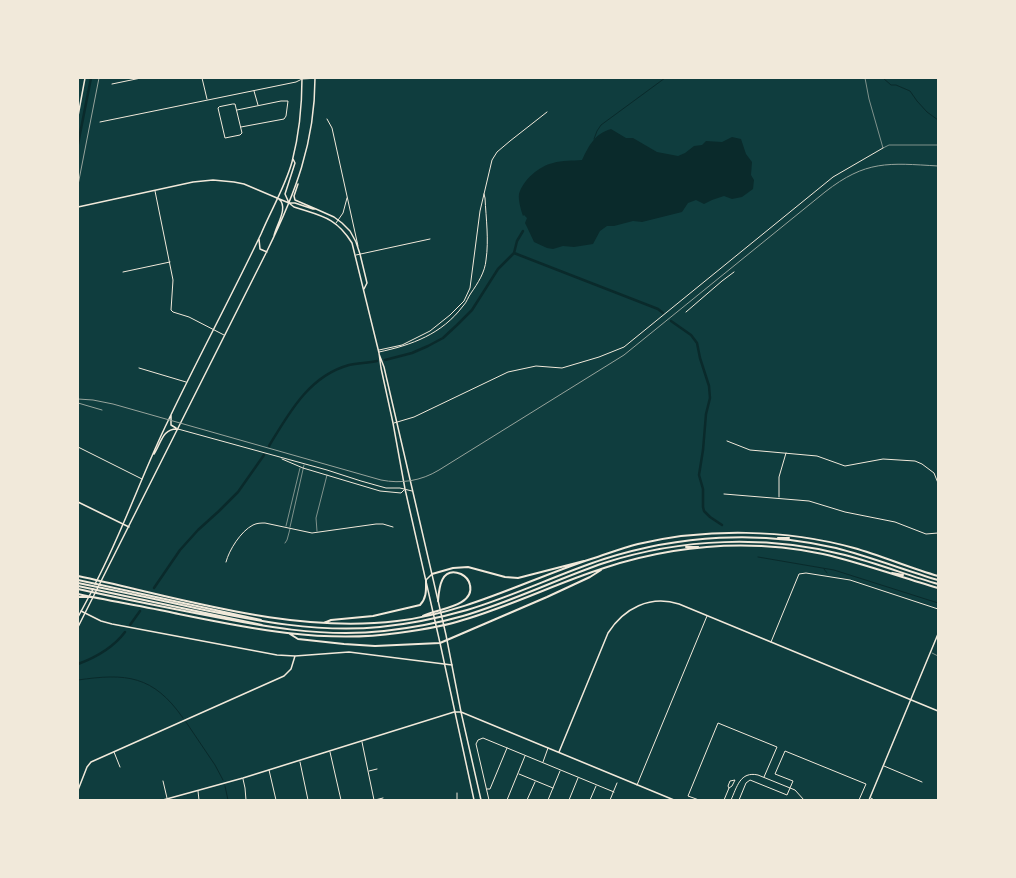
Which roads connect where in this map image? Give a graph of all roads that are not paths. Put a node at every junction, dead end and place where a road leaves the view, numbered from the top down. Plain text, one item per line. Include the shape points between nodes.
1 (85, 78) edge
2 (141, 78) edge
3 (202, 78) edge
4 (315, 78) edge
5 (320, 78) edge
6 (865, 78) edge
7 (302, 79) edge
8 (112, 84) dead end
9 (254, 90) junction
10 (207, 100) junction
11 (258, 106) junction
12 (237, 110) junction
13 (547, 112) dead end
14 (78, 116) edge
15 (327, 119) dead end
16 (100, 122) dead end
17 (241, 127) junction
18 (938, 145) edge
19 (883, 148) junction
20 (292, 158) junction
21 (299, 180) junction
22 (155, 190) junction
23 (484, 193) junction
24 (347, 197) junction
25 (277, 198) junction
26 (289, 203) junction
27 (78, 207) edge
28 (316, 209) junction
29 (338, 220) junction
30 (336, 223) junction
31 (259, 237) junction
32 (274, 238) junction
33 (430, 239) dead end
34 (267, 252) junction
35 (360, 254) junction
36 (355, 256) junction
37 (170, 262) junction
38 (123, 272) dead end
39 (734, 272) dead end
40 (364, 289) junction
41 (686, 312) dead end
42 (214, 329) junction
43 (225, 335) junction
44 (379, 353) junction
45 (139, 368) dead end
46 (187, 383) junction
47 (174, 408) junction
48 (397, 422) junction
49 (393, 423) junction
50 (178, 429) junction
51 (727, 441) dead end
52 (78, 447) edge
53 (786, 453) junction
54 (152, 457) junction
55 (282, 458) junction
56 (301, 463) junction
57 (304, 465) junction
58 (300, 467) junction
59 (303, 468) junction
60 (327, 475) junction
61 (143, 479) junction
62 (938, 483) edge
63 (405, 490) junction
64 (413, 491) junction
65 (724, 494) dead end
66 (779, 498) junction
67 (78, 502) edge
68 (123, 525) junction
69 (128, 527) junction
70 (393, 527) dead end
71 (286, 528) junction
72 (290, 528) junction
73 (317, 532) junction
74 (938, 533) edge
75 (798, 537) junction
76 (770, 538) junction
77 (285, 543) dead end
78 (679, 546) junction
79 (706, 548) junction
80 (590, 560) junction
81 (226, 562) dead end
82 (605, 568) junction
83 (885, 572) junction
84 (432, 574) junction
85 (909, 575) junction
86 (78, 576) edge
87 (938, 576) edge
88 (78, 580) edge
89 (426, 580) junction
90 (938, 580) edge
91 (78, 584) edge
92 (938, 584) edge
93 (107, 587) junction
94 (938, 588) edge
95 (78, 589) edge
96 (80, 596) edge
97 (138, 596) junction
98 (159, 596) junction
99 (438, 601) junction
100 (155, 602) junction
101 (938, 609) edge
102 (78, 610) edge
103 (81, 611) junction
104 (85, 613) junction
105 (707, 615) junction
106 (78, 617) edge
107 (420, 617) junction
108 (264, 621) junction
109 (321, 624) junction
110 (78, 627) edge
111 (288, 634) junction
112 (938, 634) edge
113 (447, 641) junction
114 (771, 642) junction
115 (440, 643) junction
116 (931, 652) junction
117 (295, 656) junction
118 (938, 656) edge
119 (445, 664) junction
120 (452, 665) junction
121 (911, 699) junction
122 (938, 711) edge
123 (454, 712) junction
124 (461, 712) junction
125 (362, 741) junction
126 (508, 748) junction
127 (548, 748) junction
128 (330, 751) junction
129 (113, 752) junction
130 (559, 752) junction
131 (526, 756) junction
132 (300, 760) junction
133 (472, 760) junction
134 (466, 761) junction
135 (542, 762) junction
136 (883, 766) junction
137 (120, 767) dead end
138 (377, 769) dead end
139 (269, 770) junction
140 (560, 770) junction
141 (368, 771) junction
142 (518, 774) junction
143 (243, 778) junction
144 (579, 778) junction
145 (619, 778) junction
146 (764, 778) junction
147 (735, 780) junction
148 (163, 781) dead end
149 (535, 781) junction
150 (739, 782) junction
151 (922, 782) dead end
152 (617, 783) joint
153 (596, 785) junction
154 (637, 785) junction
155 (553, 788) junction
156 (729, 788) junction
157 (790, 788) junction
158 (487, 789) junction
159 (78, 790) edge
160 (197, 790) junction
161 (614, 792) junction
162 (456, 793) dead end
163 (383, 798) dead end
164 (167, 799) junction
165 (870, 799) edge
166 (163, 800) edge
167 (200, 800) edge
168 (246, 800) edge
169 (276, 800) edge
170 (308, 800) edge
171 (341, 800) edge
172 (374, 800) edge
173 (457, 800) edge
174 (474, 800) edge
175 (481, 800) edge
176 (489, 800) edge
177 (507, 800) edge
178 (527, 800) edge
179 (548, 800) edge
180 (569, 800) edge
181 (590, 800) edge
182 (610, 800) edge
183 (674, 800) edge
184 (699, 800) edge
185 (724, 800) edge
186 (731, 800) edge
187 (739, 800) edge
188 (804, 800) edge
189 (859, 800) edge
190 (874, 800) edge

1 - 14 main road
2 - 8 street
3 - 10 street
4 - 5 street
4 - 7 street
4 - 21 main road via 312,126
6 - 19 lane
7 - 9 street
7 - 20 main road via 301,106
9 - 10 street
9 - 11 street
10 - 16 street
11 - 12 street
11 - 17 street via 288,101 284,119
12 - 17 street
12 - 17 street via 235,104 218,108 225,138 240,135
13 - 23 street via 497,152 492,160
15 - 24 street via 332,128
18 - 19 lane via 889,145
19 - 48 street via 833,177 624,347 562,368 536,366 508,372 414,417
20 - 25 main road
20 - 26 main road via 294,163 285,194
21 - 26 main road
21 - 28 main road via 295,200
22 - 25 main road via 203,181 224,180 253,187
22 - 27 main road
22 - 37 street
23 - 44 street via 470,288 464,301 430,331
23 - 44 street via 486,260 483,274 471,293 460,309 433,333 411,344
24 - 29 street
24 - 35 street
25 - 26 main road
25 - 31 main road
25 - 32 main road via 284,207 275,228
26 - 28 main road
26 - 30 main road
26 - 32 main road
28 - 29 main road
29 - 30 street
29 - 35 main road via 350,231
30 - 36 main road via 352,243
31 - 34 main road via 260,249
31 - 42 main road
32 - 34 main road
33 - 35 street
34 - 43 main road
35 - 36 street
35 - 40 main road via 367,282
36 - 40 main road
37 - 38 street
37 - 42 street via 173,288 171,310
39 - 41 street
40 - 44 main road
42 - 43 street
42 - 46 main road
43 - 50 main road
44 - 48 main road
44 - 49 main road
45 - 46 street
46 - 47 main road
47 - 50 main road via 171,424
47 - 54 main road
48 - 49 street
48 - 64 main road
49 - 63 main road
50 - 54 main road via 166,432
50 - 55 street
50 - 69 main road
51 - 53 street via 750,450
52 - 61 street
53 - 62 street via 817,456 844,466 883,459 915,462 934,473
53 - 66 street via 779,477
54 - 61 main road
55 - 56 street
55 - 58 street
56 - 57 street
56 - 58 lane
57 - 59 lane
57 - 63 street via 378,486
58 - 59 street
58 - 71 lane
59 - 60 street
59 - 72 lane
60 - 63 street via 380,491 401,493
60 - 73 lane via 316,518
61 - 68 main road
63 - 64 street
63 - 89 main road
64 - 84 main road
65 - 66 street
66 - 74 street via 816,502 845,512 895,522 926,534
67 - 68 main road
68 - 69 main road
68 - 103 main road
69 - 104 main road
70 - 73 street via 376,524
71 - 72 street
71 - 81 street via 265,523 252,525 231,549
72 - 73 street
72 - 77 lane
75 - 76 highway
75 - 80 highway via 758,534 685,536 637,544
75 - 87 highway via 854,548
76 - 90 highway via 840,549
76 - 108 highway via 693,540 644,548 589,564 468,610 380,627 315,628
78 - 79 highway
78 - 85 highway via 727,543 787,544 846,555
78 - 100 highway via 627,556 480,611 418,626 384,631 339,633 263,626
79 - 82 highway via 650,555
79 - 83 highway via 762,546 806,551 848,560
80 - 84 highway via 518,578 468,567
80 - 107 highway via 471,604
82 - 111 highway via 463,620 430,628 396,634 361,636
82 - 113 highway
83 - 85 highway
83 - 94 highway
84 - 89 main road
84 - 99 main road
85 - 92 highway
86 - 93 highway
88 - 93 highway
89 - 109 highway via 426,596 420,605 372,616 331,620
89 - 115 main road
91 - 93 highway
93 - 97 highway
93 - 97 highway
95 - 97 highway via 103,594
96 - 111 highway
97 - 98 highway
97 - 100 highway
97 - 100 highway
98 - 108 highway
98 - 109 highway via 270,618
99 - 107 highway via 439,586 447,575 454,572 469,581 470,592 464,601
99 - 113 main road
100 - 108 highway
101 - 114 street via 850,580 799,574
102 - 103 street
103 - 104 main road
103 - 106 main road
104 - 110 main road
104 - 117 main road via 112,624
105 - 114 main road
105 - 130 main road via 677,603 661,600 642,604 622,616 608,633
105 - 154 street
107 - 109 highway via 379,623
111 - 115 highway via 298,639 375,646
112 - 116 main road
113 - 115 highway
113 - 120 main road
114 - 121 main road
115 - 119 main road
116 - 118 lane
116 - 121 main road
117 - 119 main road via 349,652
117 - 129 main road via 291,670 284,676
119 - 120 main road
119 - 123 main road
120 - 124 main road
121 - 122 main road
121 - 136 main road
123 - 124 main road
123 - 125 main road
123 - 134 main road
124 - 127 main road
124 - 133 main road
125 - 128 main road
125 - 141 street
126 - 131 street
126 - 158 street via 490,789
126 - 158 street via 483,738 478,740 476,744
127 - 130 main road
127 - 135 street
128 - 132 main road
128 - 171 street
129 - 137 street
129 - 159 main road via 89,764
130 - 145 main road
131 - 135 street
131 - 142 street
132 - 139 main road
132 - 170 street
133 - 134 main road
133 - 175 main road
134 - 174 main road
135 - 140 street
136 - 151 street
136 - 165 main road
138 - 141 street
139 - 143 main road
139 - 169 street
140 - 144 street
140 - 155 street
141 - 172 street
142 - 149 street
142 - 177 street
143 - 160 main road
143 - 168 street
144 - 153 street
144 - 180 street
145 - 152 lane
145 - 154 main road
146 - 150 street via 758,774 750,774
146 - 157 street
146 - 184 street via 777,747 718,723 688,796
147 - 150 street
147 - 156 street
147 - 156 street via 730,781
148 - 164 street
149 - 155 street
149 - 178 street
150 - 186 street
152 - 161 street
153 - 161 street
153 - 181 street
154 - 183 main road
155 - 179 street
156 - 185 street
157 - 187 street via 787,794 750,780 746,783
157 - 188 street via 798,792
157 - 189 street via 792,782 775,774 785,751 866,784
158 - 176 street
160 - 164 main road
160 - 167 street
161 - 182 street
162 - 173 street
163 - 172 street
164 - 166 main road
165 - 190 street

